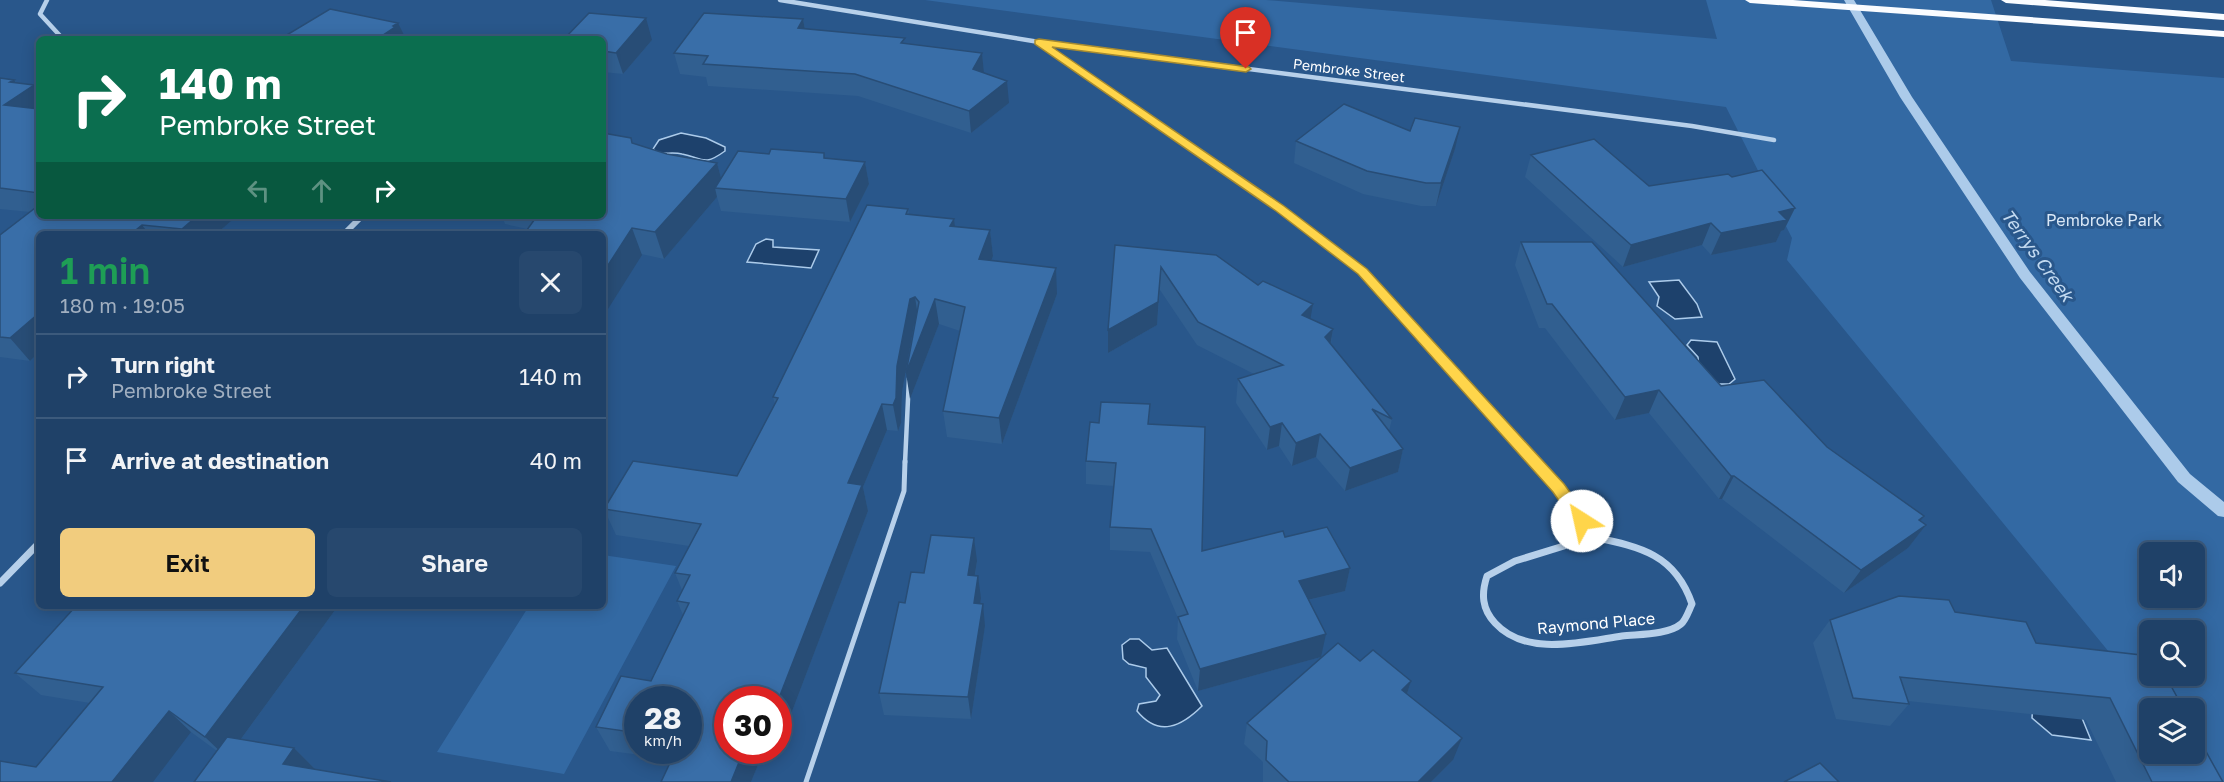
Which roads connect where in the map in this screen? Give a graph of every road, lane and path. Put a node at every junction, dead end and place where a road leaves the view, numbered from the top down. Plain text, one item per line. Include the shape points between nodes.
1 (47, 0) edge
2 (780, 0) edge
3 (1750, 0) edge
4 (2006, 0) edge
5 (2224, 17) edge
6 (2224, 34) edge
7 (59, 36) edge
8 (1039, 42) junction
9 (1774, 140) dead end
10 (359, 219) edge
11 (347, 231) edge
12 (910, 371) edge
13 (1593, 537) junction
14 (36, 546) edge
15 (0, 583) edge
16 (806, 782) edge

1 - 7 street via 40,14
2 - 8 street, Pembroke Street
3 - 6 main road
4 - 5 main road
8 - 9 street, Pembroke Street via 1692,126
8 - 13 street via 1280,208 1362,271 1558,488
10 - 11 street
12 - 16 lane via 904,491
13 - 13 street, Raymond Place via 1646,550 1684,578 1692,604 1681,624 1666,630 1541,645 1519,640 1489,618 1481,591 1487,576 1515,561
14 - 15 street

